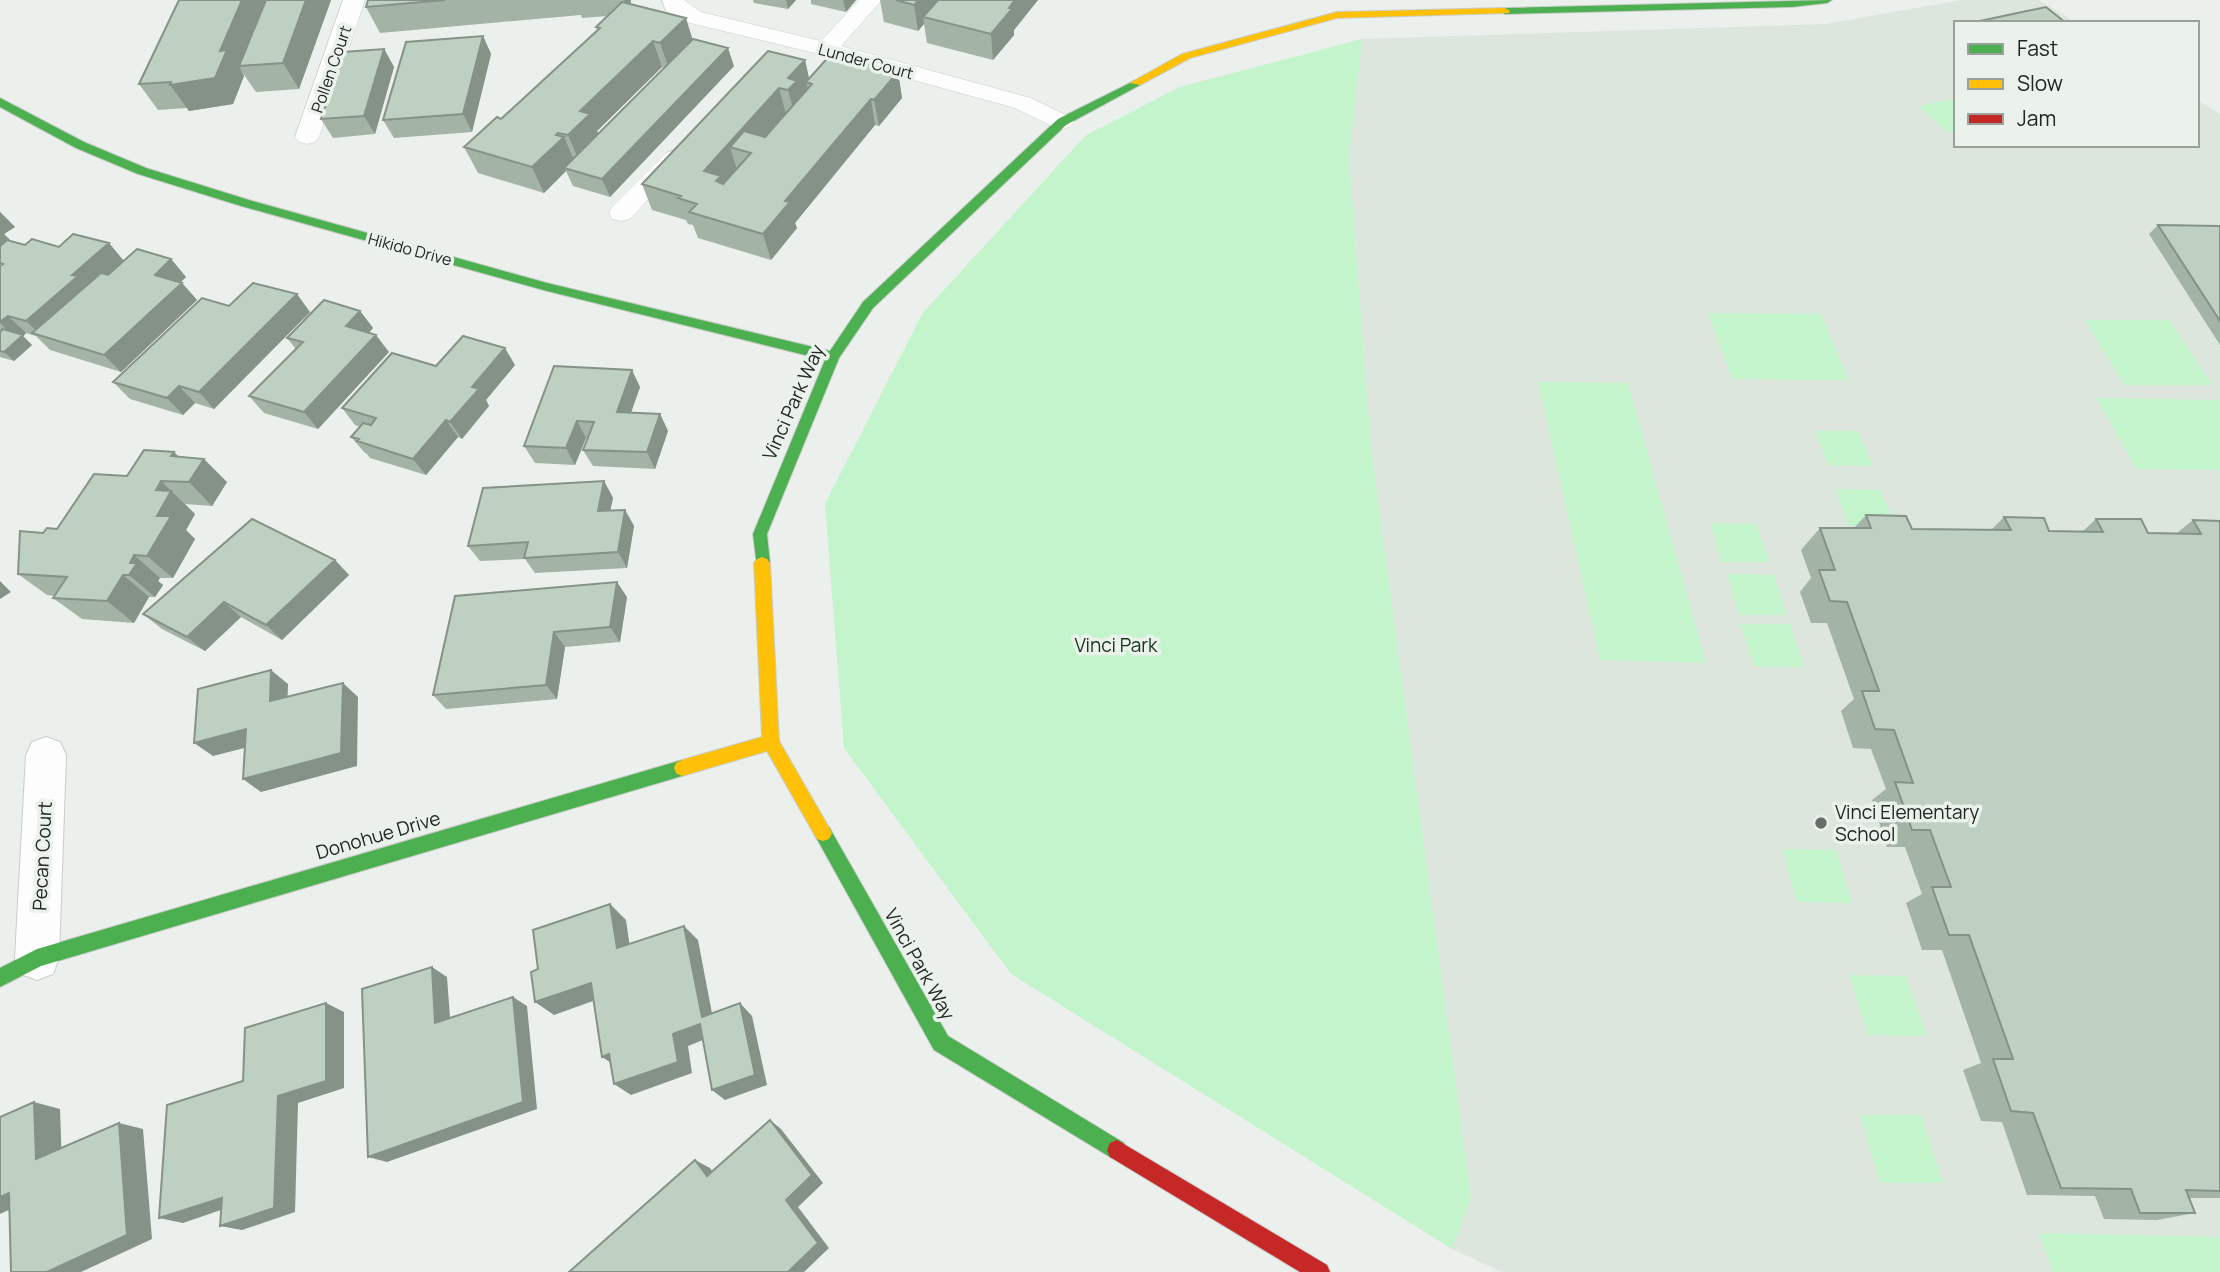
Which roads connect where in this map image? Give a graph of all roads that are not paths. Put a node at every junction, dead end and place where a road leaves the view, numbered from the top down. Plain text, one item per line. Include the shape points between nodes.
1 (354, 0) edge
2 (673, 0) edge
3 (871, 0) edge
4 (1827, 0) edge
5 (786, 40) junction
6 (826, 50) junction
7 (767, 60) edge
8 (0, 102) edge
9 (1062, 122) junction
10 (307, 137) dead end
11 (685, 146) edge
12 (621, 213) dead end
13 (833, 357) junction
14 (771, 742) junction
15 (46, 755) dead end
16 (37, 958) junction
17 (0, 978) edge
18 (1320, 1272) edge

1 - 10 lane, Pollen Court
2 - 5 lane, Lunder Court via 674,6 694,17
3 - 6 lane
4 - 9 street, Vinci Park Way via 1337,15 1186,56
5 - 6 lane, Lunder Court
5 - 7 lane
6 - 9 lane, Lunder Court via 1023,103
8 - 13 street, Hikido Drive via 117,161 232,199 547,287
9 - 13 street, Vinci Park Way via 868,305
11 - 12 lane
13 - 14 street, Vinci Park Way via 760,534
14 - 16 street, Donohue Drive
14 - 18 street, Vinci Park Way via 941,1043
15 - 16 street, Pecan Court
16 - 17 street, Donohue Drive

